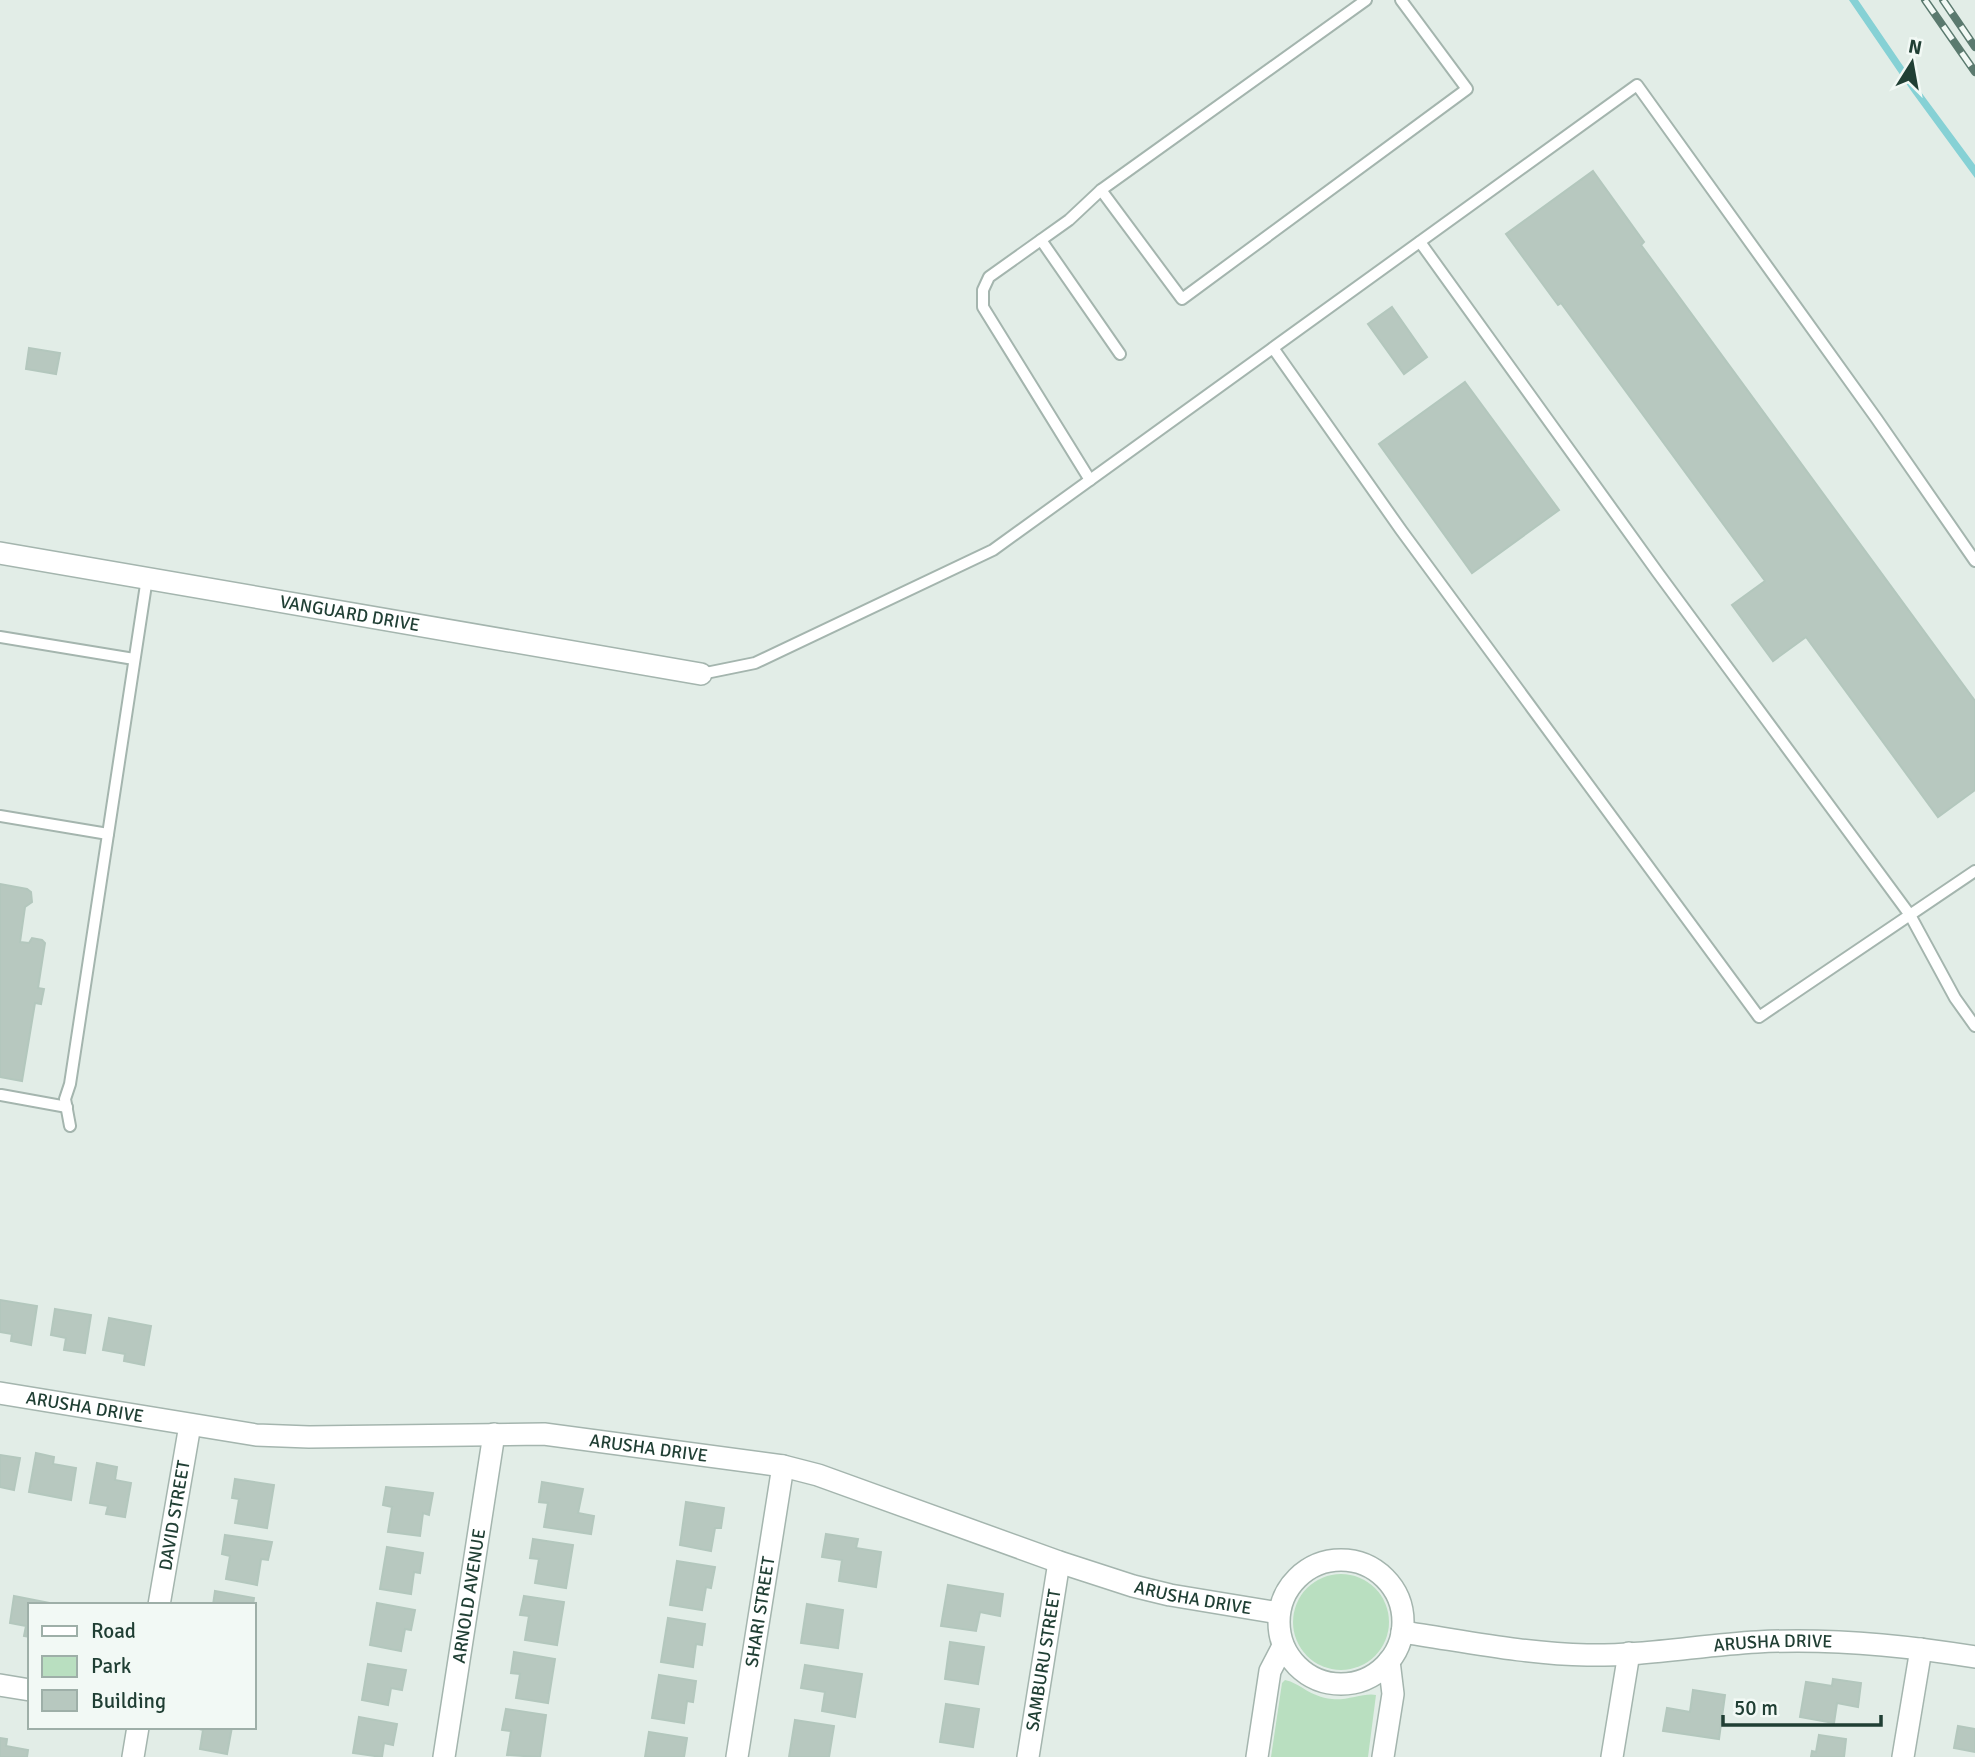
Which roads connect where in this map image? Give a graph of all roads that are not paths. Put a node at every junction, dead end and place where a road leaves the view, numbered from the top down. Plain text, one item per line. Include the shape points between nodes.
1 (1366, 0) edge
2 (1401, 0) edge
3 (1101, 190) junction
4 (1041, 240) junction
5 (1420, 242) junction
6 (1273, 348) junction
7 (1120, 354) dead end
8 (1090, 480) junction
9 (0, 553) edge
10 (1975, 561) edge
11 (148, 578) junction
12 (0, 637) edge
13 (134, 659) junction
14 (702, 674) joint
15 (0, 816) edge
16 (108, 834) junction
17 (1975, 871) edge
18 (1910, 915) junction
19 (1975, 1026) edge
20 (1, 1095) edge
21 (67, 1107) junction
22 (70, 1126) dead end
23 (0, 1393) edge
24 (190, 1425) junction
25 (494, 1434) junction
26 (783, 1466) junction
27 (1059, 1562) junction
28 (159, 1603) edge
29 (1279, 1613) junction
30 (1402, 1632) junction
31 (1283, 1646) junction
32 (1921, 1649) junction
33 (1629, 1653) junction
34 (1975, 1657) edge
35 (1389, 1661) junction
36 (0, 1685) edge
37 (28, 1690) edge
38 (138, 1729) edge
39 (133, 1757) edge
40 (444, 1757) edge
41 (737, 1757) edge
42 (1028, 1757) edge
43 (1256, 1757) edge
44 (1383, 1757) edge
45 (1612, 1757) edge
46 (1903, 1757) edge

1 - 3 lane
2 - 3 lane via 1467,89 1182,299
3 - 4 lane
4 - 7 lane
4 - 8 lane via 989,277 983,289 983,307
5 - 6 lane
5 - 10 lane via 1637,86
5 - 18 lane
6 - 8 lane
6 - 18 lane via 1759,1017
8 - 14 lane via 993,550 755,663
9 - 11 street, VANGUARD DRIVE
11 - 13 lane
11 - 14 street, VANGUARD DRIVE
12 - 13 lane
13 - 16 lane
15 - 16 lane
16 - 21 lane
17 - 18 lane
18 - 19 lane
20 - 21 lane
21 - 22 lane
23 - 24 street, ARUSHA DRIVE
24 - 25 street, ARUSHA DRIVE via 291,1437
24 - 28 street, DAVID STREET
25 - 26 street, ARUSHA DRIVE via 556,1436
25 - 40 street, ARNOLD AVENUE
26 - 27 street, ARUSHA DRIVE
26 - 41 street, SHARI STREET
27 - 29 street, ARUSHA DRIVE via 1151,1591
27 - 42 street, SAMBURU STREET
29 - 30 street via 1297,1576 1324,1561 1355,1561 1383,1575 1396,1591 1403,1611
29 - 31 street
30 - 33 street, ARUSHA DRIVE via 1546,1653
30 - 35 street
31 - 35 street via 1304,1672 1336,1684 1362,1681
31 - 43 street via 1270,1671
32 - 33 street, ARUSHA DRIVE via 1788,1641
32 - 34 street, ARUSHA DRIVE
32 - 46 street
33 - 45 street
35 - 44 street via 1393,1694
36 - 37 street
38 - 39 street

